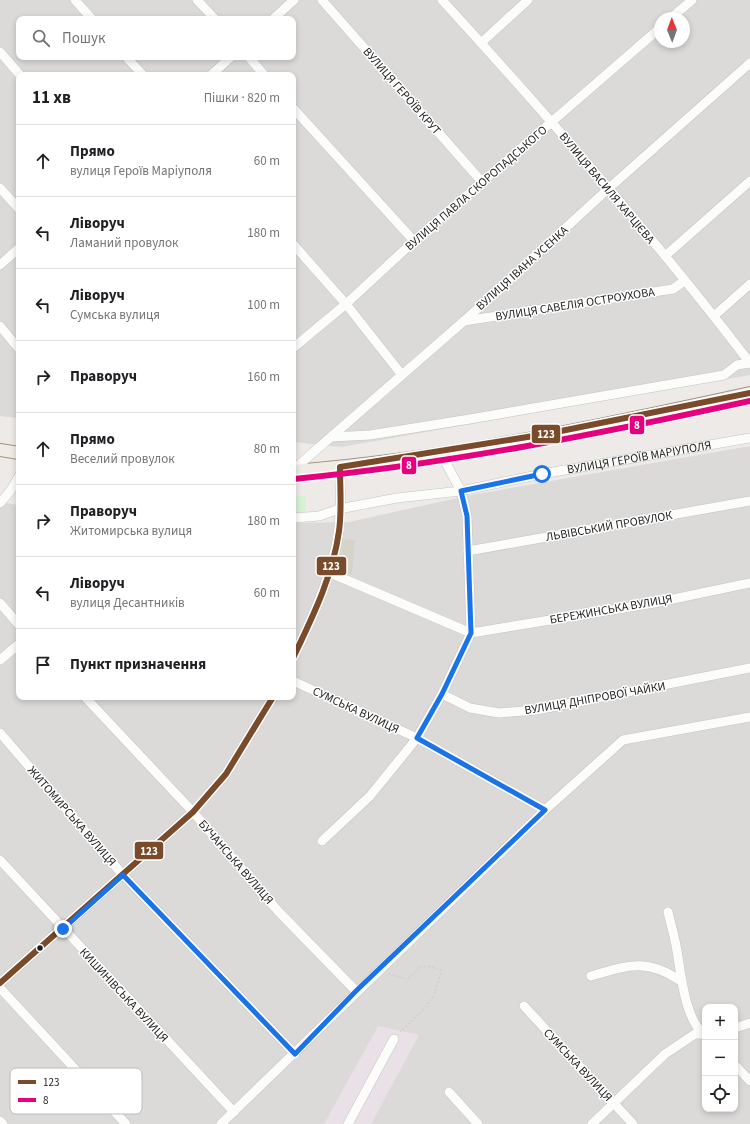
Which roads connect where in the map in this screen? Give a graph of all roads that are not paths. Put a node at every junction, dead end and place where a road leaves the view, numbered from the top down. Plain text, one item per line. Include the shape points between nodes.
1 (75, 0) edge
2 (197, 0) edge
3 (294, 0) edge
4 (322, 0) edge
5 (442, 0) edge
6 (528, 0) edge
7 (692, 0) edge
8 (678, 12) edge
9 (89, 16) edge
10 (211, 16) edge
11 (276, 16) edge
12 (654, 33) edge
13 (481, 43) junction
14 (0, 52) edge
15 (129, 60) edge
16 (228, 60) edge
17 (252, 60) edge
18 (750, 64) edge
19 (17, 72) edge
20 (140, 72) edge
21 (214, 72) edge
22 (262, 72) edge
23 (296, 111) edge
24 (552, 123) junction
25 (750, 181) edge
26 (482, 182) junction
27 (0, 188) edge
28 (608, 190) junction
29 (16, 206) edge
30 (414, 241) junction
31 (296, 247) edge
32 (16, 251) edge
33 (665, 256) junction
34 (0, 266) edge
35 (684, 281) junction
36 (750, 284) edge
37 (346, 304) junction
38 (714, 316) junction
39 (464, 321) junction
40 (0, 326) edge
41 (16, 345) edge
42 (296, 346) edge
43 (750, 363) edge
44 (402, 374) junction
45 (750, 393) edge
46 (331, 437) junction
47 (750, 438) edge
48 (0, 450) edge
49 (16, 454) edge
50 (441, 454) junction
51 (340, 467) junction
52 (296, 468) edge
53 (296, 471) edge
54 (16, 481) edge
55 (461, 491) junction
56 (750, 500) edge
57 (0, 503) edge
58 (339, 509) junction
59 (296, 518) edge
60 (468, 551) junction
61 (328, 572) junction
62 (750, 583) edge
63 (0, 603) edge
64 (16, 622) edge
65 (471, 633) junction
66 (16, 647) edge
67 (296, 652) edge
68 (0, 660) edge
69 (750, 668) edge
70 (296, 682) edge
71 (442, 694) junction
72 (88, 700) edge
73 (271, 700) edge
74 (750, 717) edge
75 (0, 733) edge
76 (417, 738) junction
77 (545, 810) junction
78 (193, 812) junction
79 (322, 841) dead end
80 (0, 860) edge
81 (123, 875) junction
82 (668, 912) dead end
83 (63, 929) junction
84 (591, 976) dead end
85 (680, 981) junction
86 (0, 983) edge
87 (0, 988) edge
88 (356, 991) junction
89 (524, 1006) dead end
90 (750, 1023) edge
91 (738, 1027) edge
92 (702, 1032) edge
93 (702, 1034) edge
94 (394, 1039) road end
95 (295, 1054) junction
96 (74, 1068) edge
97 (738, 1068) edge
98 (750, 1081) edge
99 (448, 1092) dead end
100 (614, 1104) junction
101 (234, 1112) junction
102 (117, 1114) edge
103 (0, 1121) edge
104 (3, 1124) edge
105 (126, 1124) edge
106 (221, 1124) edge
107 (348, 1124) edge
108 (478, 1124) edge
109 (592, 1124) edge
110 (633, 1124) edge

1 - 9 street
2 - 10 street
3 - 11 street
4 - 26 street, ВУЛИЦЯ ГЕРОЇВ КРУТ
5 - 13 street, ВУЛИЦЯ ВАСИЛЯ ХАРЦІЄВА
6 - 13 street
7 - 8 street
12 - 24 street, ВУЛИЦЯ ПАВЛА СКОРОПАДСЬКОГО
13 - 24 street, ВУЛИЦЯ ВАСИЛЯ ХАРЦІЄВА
14 - 19 street
15 - 20 street
16 - 21 street
17 - 22 street
18 - 28 street, ВУЛИЦЯ ІВАНА УСЕНКА
23 - 30 street
24 - 26 street, ВУЛИЦЯ ПАВЛА СКОРОПАДСЬКОГО
24 - 28 street, ВУЛИЦЯ ВАСИЛЯ ХАРЦІЄВА
25 - 33 street
26 - 30 street, ВУЛИЦЯ ПАВЛА СКОРОПАДСЬКОГО
27 - 29 street
28 - 33 street, ВУЛИЦЯ ВАСИЛЯ ХАРЦІЄВА
28 - 39 street, ВУЛИЦЯ ІВАНА УСЕНКА
30 - 37 street, ВУЛИЦЯ ПАВЛА СКОРОПАДСЬКОГО
31 - 37 street
32 - 34 street
33 - 35 street, ВУЛИЦЯ ВАСИЛЯ ХАРЦІЄВА
35 - 38 street, ВУЛИЦЯ ВАСИЛЯ ХАРЦІЄВА
35 - 39 street, ВУЛИЦЯ САВЕЛІЯ ОСТРОУХОВА via 674,289
36 - 38 street
37 - 42 street, ВУЛИЦЯ ПАВЛА СКОРОПАДСЬКОГО
37 - 44 street
38 - 43 street, ВУЛИЦЯ ВАСИЛЯ ХАРЦІЄВА
39 - 44 street, ВУЛИЦЯ ІВАНА УСЕНКА
40 - 41 street
43 - 46 street via 738,365 724,375 370,435
44 - 46 street, ВУЛИЦЯ ІВАНА УСЕНКА
45 - 50 main road via 646,416
46 - 52 street, ВУЛИЦЯ ІВАНА УСЕНКА
47 - 55 street, ВУЛИЦЯ ГЕРОЇВ МАРІУПОЛЯ via 542,474
48 - 49 main road
50 - 51 main road
50 - 55 street
51 - 53 main road
51 - 58 street
54 - 57 street
55 - 58 street, ВУЛИЦЯ ГЕРОЇВ МАРІУПОЛЯ via 397,498
55 - 60 street via 467,516
56 - 60 street, ЛЬВІВСЬКИЙ ПРОВУЛОК
58 - 59 street, ВУЛИЦЯ ГЕРОЇВ МАРІУПОЛЯ via 319,516
58 - 61 street via 337,540
60 - 65 street
61 - 65 street
61 - 67 street via 309,625
62 - 65 street, БЕРЕЖИНСЬКА ВУЛИЦЯ via 654,603
63 - 64 street
65 - 71 street
66 - 68 street
69 - 71 street, ВУЛИЦЯ ДНІПРОВОЇ ЧАЙКИ via 536,710 499,713 470,708
70 - 76 street, СУМСЬКА ВУЛИЦЯ
71 - 76 street
72 - 78 street, БУЧАНСЬКА ВУЛИЦЯ
73 - 78 street via 226,774
74 - 77 street via 623,740
75 - 81 street, ЖИТОМИРСЬКА ВУЛИЦЯ
76 - 77 street, СУМСЬКА ВУЛИЦЯ
76 - 79 street via 370,796
77 - 88 street
78 - 81 street
78 - 88 street, БУЧАНСЬКА ВУЛИЦЯ via 278,911
80 - 83 street, КИШИНІВСЬКА ВУЛИЦЯ
81 - 83 street
81 - 95 street, ЖИТОМИРСЬКА ВУЛИЦЯ
82 - 85 street via 677,952
83 - 86 street
83 - 101 street, КИШИНІВСЬКА ВУЛИЦЯ
84 - 85 street via 626,966 651,966 666,971
85 - 92 street via 697,1026
87 - 96 street
88 - 95 street
89 - 100 street, СУМСЬКА ВУЛИЦЯ
90 - 91 street
93 - 100 street via 695,1034 665,1054
94 - 107 street
95 - 101 street
97 - 98 street
99 - 108 street
100 - 109 street
100 - 110 street, СУМСЬКА ВУЛИЦЯ
101 - 106 street
102 - 105 street
103 - 104 street

